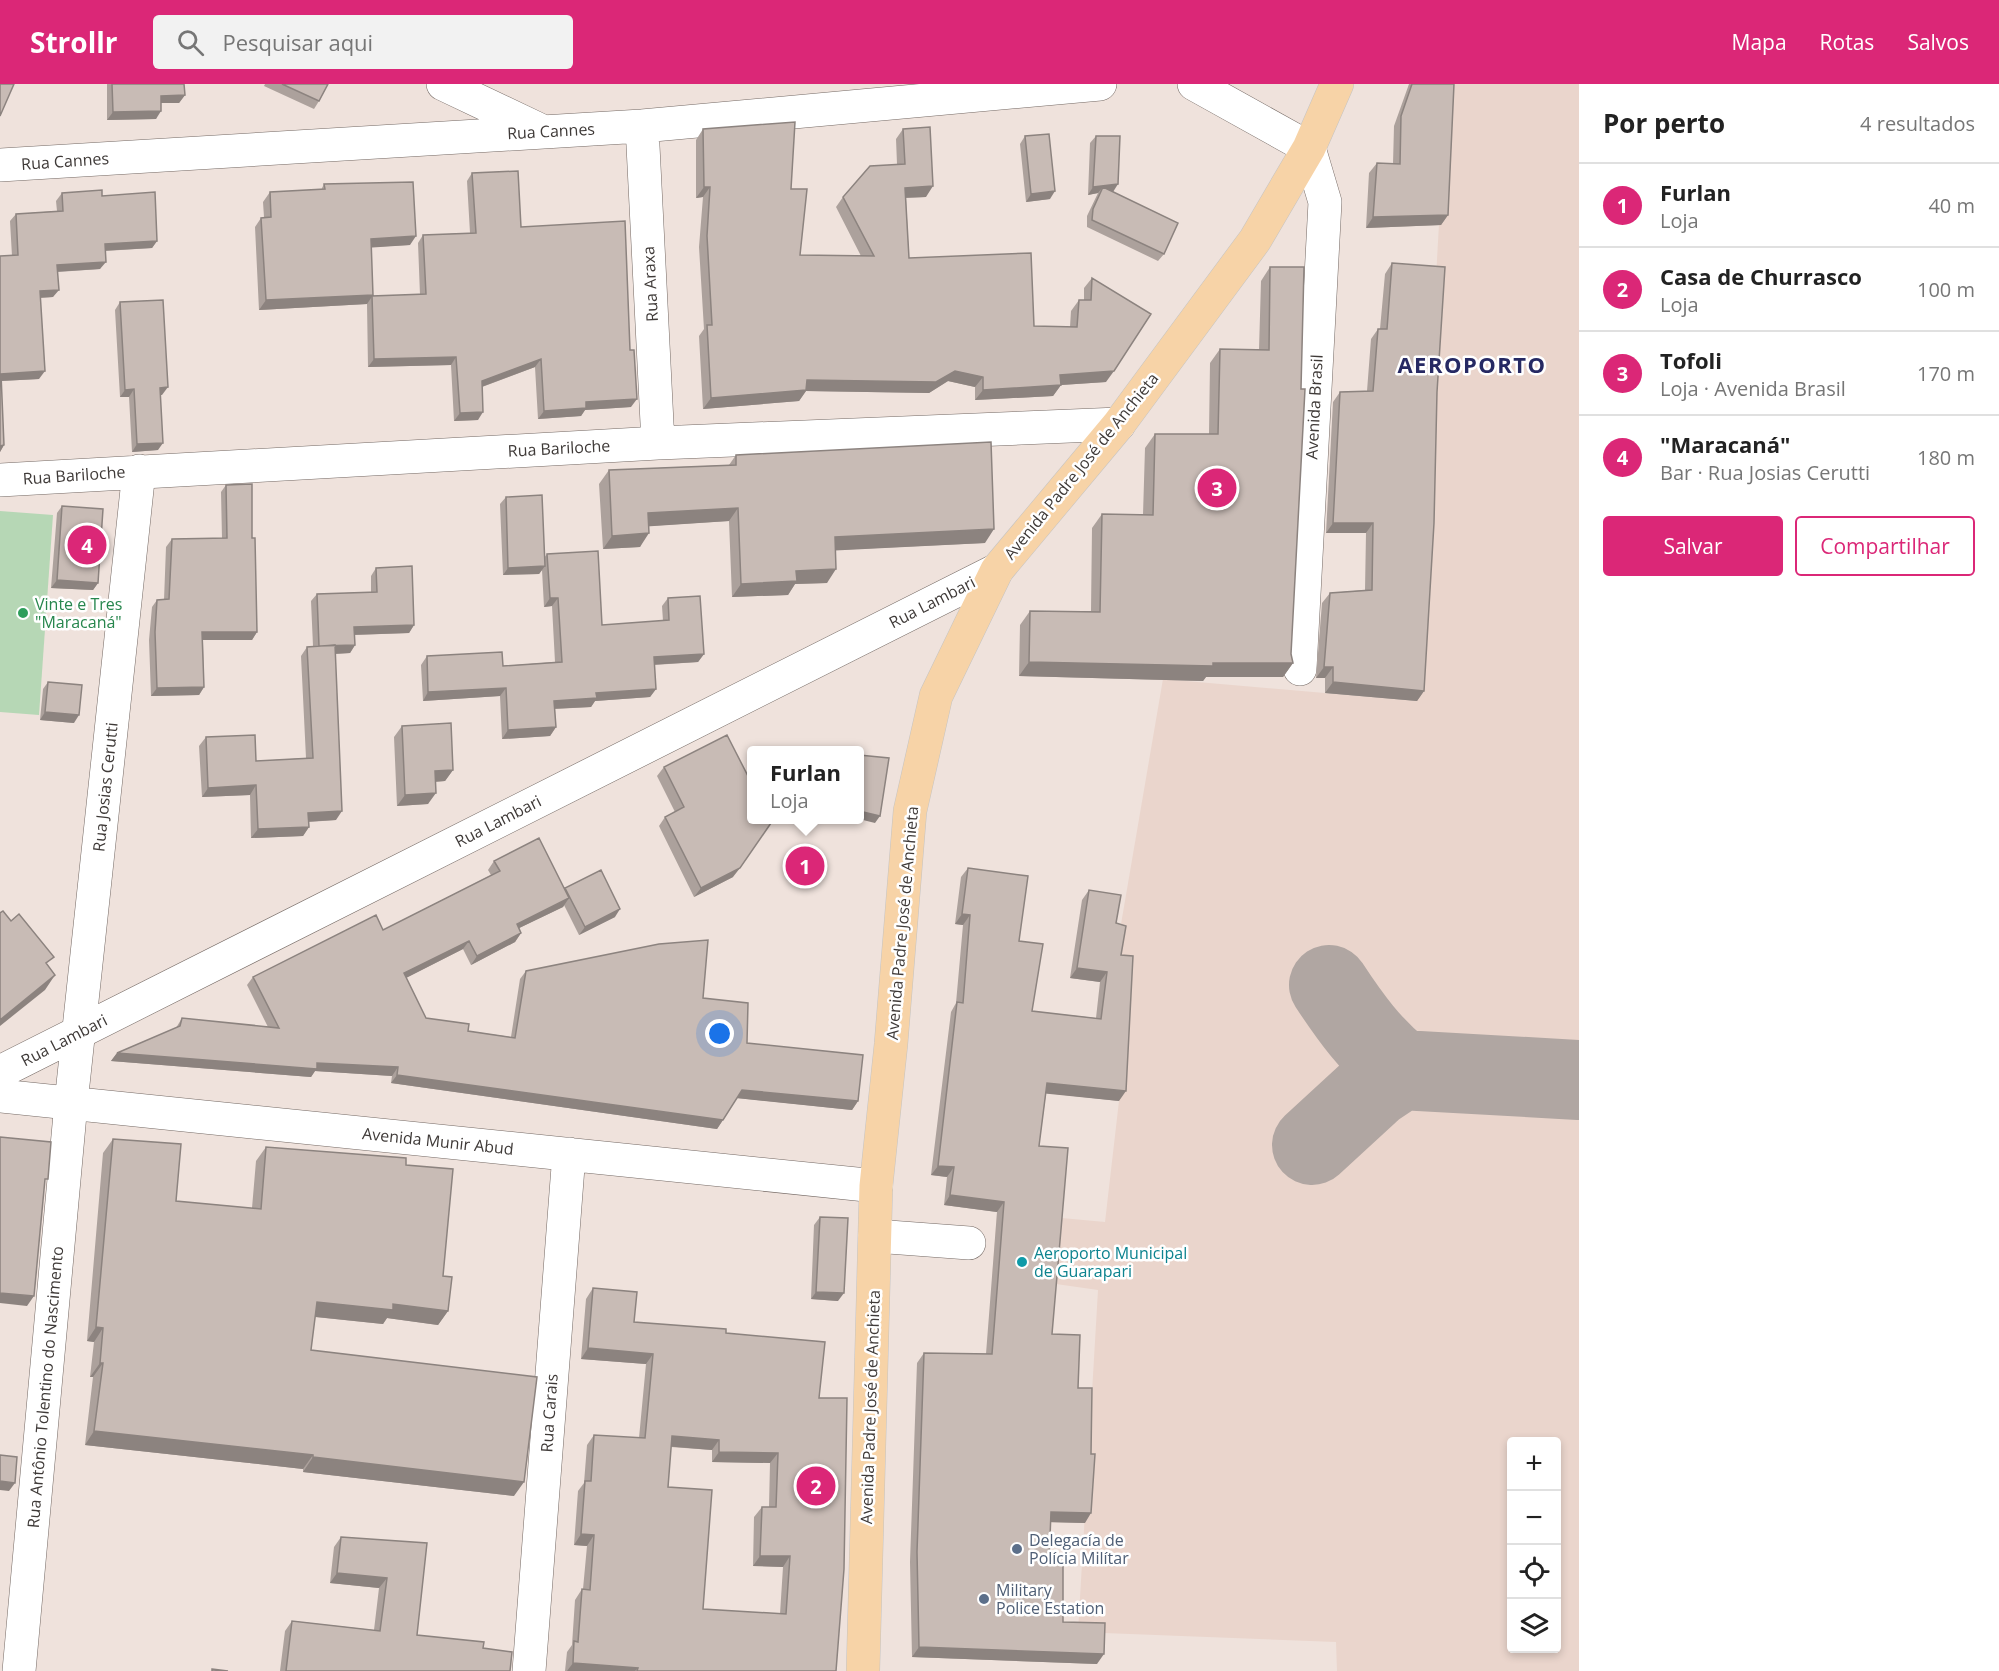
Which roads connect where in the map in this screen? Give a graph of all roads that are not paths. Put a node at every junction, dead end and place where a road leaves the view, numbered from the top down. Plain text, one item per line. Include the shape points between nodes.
1 (443, 84) edge
2 (1100, 84) edge
3 (1194, 84) edge
4 (1337, 84) edge
5 (642, 126) junction
6 (544, 132) junction
7 (1309, 148) junction
8 (0, 165) edge
9 (1119, 424) junction
10 (658, 443) junction
11 (139, 471) junction
12 (0, 480) edge
13 (997, 570) junction
14 (1300, 669) dead end
15 (78, 1033) junction
16 (0, 1072) edge
17 (0, 1096) edge
18 (71, 1103) junction
19 (569, 1154) junction
20 (876, 1186) junction
21 (875, 1236) junction
22 (969, 1243) dead end
23 (19, 1671) edge
24 (529, 1671) edge
25 (863, 1671) edge

1 - 6 street
2 - 5 street, Rua Cannes
3 - 7 street
4 - 7 main road, Avenida Padre José de Anchieta
5 - 6 street, Rua Cannes
5 - 10 street, Rua Araxa
6 - 8 street, Rua Cannes
7 - 9 main road, Avenida Padre José de Anchieta via 1255,240
7 - 14 street, Avenida Brasil via 1325,202
9 - 10 street, Rua Bariloche
9 - 13 main road, Avenida Padre José de Anchieta
10 - 11 street, Rua Bariloche
11 - 12 street, Rua Bariloche
11 - 15 street, Rua Josias Cerutti
13 - 15 street, Rua Lambari
13 - 20 main road, Avenida Padre José de Anchieta via 936,696 910,811
15 - 16 street, Rua Lambari
15 - 18 street, Rua Josias Cerutti
17 - 18 street, Avenida Munir Abud
18 - 19 street, Avenida Munir Abud
18 - 23 street, Rua Antônio Tolentino do Nascimento
19 - 20 street, Avenida Munir Abud
19 - 24 street, Rua Carais
20 - 21 main road, Avenida Padre José de Anchieta
21 - 22 street
21 - 25 main road, Avenida Padre José de Anchieta

